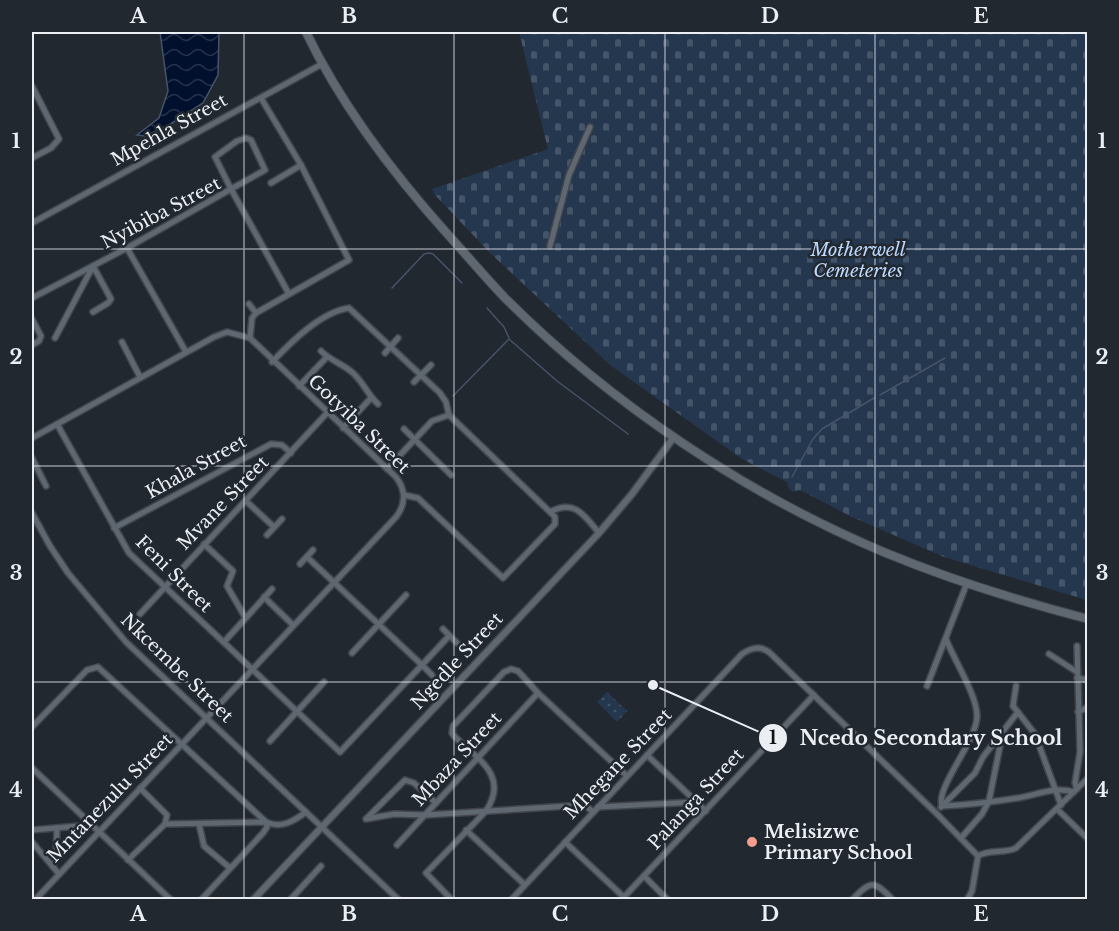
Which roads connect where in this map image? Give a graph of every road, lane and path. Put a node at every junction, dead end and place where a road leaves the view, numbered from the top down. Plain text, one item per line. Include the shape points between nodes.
1 (306, 32) edge
2 (322, 64) junction
3 (32, 86) edge
4 (261, 98) junction
5 (590, 127) dead end
6 (32, 158) edge
7 (301, 165) junction
8 (271, 183) dead end
9 (231, 189) junction
10 (32, 224) edge
11 (550, 246) dead end
12 (127, 248) junction
13 (93, 266) junction
14 (289, 294) junction
15 (32, 298) edge
16 (249, 304) dead end
17 (93, 312) dead end
18 (256, 313) junction
19 (32, 318) edge
20 (55, 338) dead end
21 (250, 338) junction
22 (398, 338) dead end
23 (122, 342) dead end
24 (32, 345) edge
25 (390, 347) junction
26 (321, 351) dead end
27 (186, 352) junction
28 (385, 353) dead end
29 (327, 357) junction
30 (273, 362) junction
31 (431, 365) dead end
32 (421, 375) junction
33 (140, 377) junction
34 (414, 382) dead end
35 (299, 386) junction
36 (371, 398) junction
37 (378, 404) dead end
38 (327, 412) junction
39 (449, 415) junction
40 (57, 424) junction
41 (343, 428) junction
42 (404, 429) dead end
43 (674, 437) junction
44 (32, 438) edge
45 (414, 440) junction
46 (291, 453) junction
47 (32, 458) edge
48 (387, 469) junction
49 (451, 475) dead end
50 (46, 486) dead end
51 (404, 495) junction
52 (246, 501) junction
53 (550, 512) junction
54 (32, 513) edge
55 (282, 519) dead end
56 (274, 527) junction
57 (114, 528) junction
58 (599, 533) junction
59 (267, 535) dead end
60 (204, 544) junction
61 (313, 550) dead end
62 (307, 557) junction
63 (300, 564) dead end
64 (334, 582) junction
65 (967, 583) junction
66 (164, 587) junction
67 (272, 589) dead end
68 (406, 595) dead end
69 (264, 597) junction
70 (140, 614) dead end
71 (245, 617) junction
72 (1088, 619) edge
73 (378, 624) junction
74 (293, 625) junction
75 (443, 629) dead end
76 (449, 636) junction
77 (946, 639) junction
78 (224, 642) junction
79 (457, 643) dead end
80 (1077, 646) dead end
81 (352, 653) dead end
82 (1049, 654) dead end
83 (422, 665) junction
84 (252, 670) junction
85 (432, 675) dead end
86 (1077, 675) junction
87 (1088, 680) edge
88 (324, 682) dead end
89 (927, 686) dead end
90 (1016, 686) dead end
91 (538, 693) junction
92 (814, 695) junction
93 (1088, 707) edge
94 (296, 711) junction
95 (1018, 712) junction
96 (1078, 712) junction
97 (207, 718) junction
98 (32, 727) edge
99 (998, 739) junction
100 (270, 741) dead end
101 (182, 745) junction
102 (647, 756) junction
103 (478, 758) junction
104 (32, 768) edge
105 (627, 776) junction
106 (1088, 778) edge
107 (1088, 786) edge
108 (140, 788) junction
109 (1077, 789) junction
110 (1054, 790) junction
111 (989, 801) junction
112 (696, 802) junction
113 (436, 803) junction
114 (942, 806) junction
115 (1059, 807) junction
116 (596, 809) junction
117 (706, 811) junction
118 (306, 812) junction
119 (486, 812) junction
120 (936, 813) junction
121 (426, 815) junction
122 (266, 822) junction
123 (165, 824) junction
124 (199, 824) junction
125 (90, 825) junction
126 (321, 827) junction
127 (57, 828) junction
128 (32, 830) edge
129 (466, 830) junction
130 (98, 832) junction
131 (961, 838) junction
132 (1088, 839) edge
133 (565, 842) junction
134 (32, 845) edge
135 (397, 845) dead end
136 (978, 856) junction
137 (128, 860) junction
138 (321, 866) dead end
139 (53, 867) junction
140 (230, 868) junction
141 (59, 874) junction
142 (644, 876) junction
143 (525, 885) junction
144 (971, 894) junction
145 (626, 898) edge
146 (35, 900) edge
147 (171, 900) edge
148 (201, 900) edge
149 (253, 900) edge
150 (290, 900) edge
151 (399, 900) edge
152 (452, 900) edge
153 (511, 900) edge
154 (668, 900) edge
155 (852, 900) edge
156 (893, 900) edge
157 (967, 900) edge
158 (977, 900) edge

1 - 2 main road
2 - 4 street, Mpehla Street
2 - 43 main road via 398,175 506,298 568,355
3 - 6 street via 58,139 51,148
4 - 7 street
4 - 10 street, Mpehla Street
5 - 11 street via 569,175
7 - 8 street
7 - 14 street via 349,260
9 - 9 street via 215,157 246,138 255,146 265,170
9 - 12 street, Nyibiba Street
9 - 14 street, Nyibiba Street
12 - 13 street, Nyibiba Street
12 - 27 street
13 - 15 street, Nyibiba Street
13 - 17 street via 111,299
13 - 20 street
14 - 18 street
16 - 18 street
18 - 21 street
19 - 24 street via 41,336
21 - 27 street via 227,332
21 - 30 street, Gotyiba Street
22 - 25 street
23 - 33 street
25 - 28 street
25 - 30 street via 352,309 346,308 304,330
25 - 32 street
26 - 29 street
27 - 33 street
29 - 35 street
29 - 36 street via 353,372
30 - 35 street, Gotyiba Street
31 - 32 street
32 - 34 street
32 - 39 street via 443,396
33 - 40 street
35 - 38 street, Gotyiba Street
36 - 37 street
36 - 41 street
38 - 41 street, Gotyiba Street
38 - 46 street, Mvane Street
39 - 45 street via 434,419
39 - 53 street
40 - 44 street
40 - 57 street, Feni Street
41 - 48 street, Gotyiba Street
42 - 45 street
43 - 58 street, Ngedle Street
43 - 65 main road via 812,518 884,552
45 - 48 street
45 - 49 street
46 - 52 street, Mvane Street
46 - 57 street, Khala Street via 282,445 271,444
47 - 50 street
48 - 51 street, Gotyiba Street via 400,483
51 - 53 street via 418,498 503,578 555,524
51 - 64 street, Gotyiba Street via 396,517
52 - 56 street
52 - 60 street, Mvane Street
53 - 58 street via 570,507
54 - 97 street, Nkcembe Street via 57,556 99,612
55 - 56 street
56 - 59 street
57 - 66 street, Feni Street via 129,553
58 - 126 street, Ngedle Street
60 - 66 street, Mvane Street
60 - 71 street via 233,571 227,586
61 - 62 street
62 - 63 street
62 - 64 street
64 - 73 street
64 - 74 street, Gotyiba Street
65 - 72 main road
65 - 77 street
66 - 70 street, Mvane Street
66 - 78 street, Feni Street
67 - 69 street
68 - 73 street
69 - 71 street
69 - 74 street
71 - 78 street
73 - 81 street
73 - 83 street
74 - 84 street, Gotyiba Street
75 - 76 street
76 - 79 street
76 - 83 street
77 - 89 street
77 - 114 street via 975,699 977,714 976,724 944,787
78 - 84 street, Feni Street
80 - 86 street
82 - 86 street
83 - 85 street
83 - 94 street, Feni Street via 340,752
84 - 94 street, Feni Street
84 - 97 street, Gotyiba Street
86 - 87 street
86 - 96 street
88 - 94 street
90 - 95 street via 1013,701
91 - 103 street, Mbaza Street
91 - 103 street via 518,671 508,670 453,726 455,737
91 - 105 street
92 - 102 street, Mhegane Street via 767,650 753,648 742,654
92 - 117 street, Palanga Street
92 - 120 street, Mhegane Street
93 - 96 street
94 - 100 street
95 - 99 street
95 - 110 street via 1035,734
96 - 109 street
97 - 101 street, Mntanezulu Street
97 - 118 street, Nkcembe Street
98 - 101 street via 87,670 98,667
99 - 111 street
99 - 114 street via 975,773
101 - 108 street, Mntanezulu Street
101 - 122 street
102 - 105 street, Mhegane Street
102 - 112 street
103 - 113 street, Mbaza Street
103 - 119 street via 490,770 495,784 493,801
104 - 125 street
105 - 116 street, Mhegane Street
106 - 109 street
107 - 109 street
108 - 123 street via 166,814
108 - 130 street, Mntanezulu Street
109 - 110 street
109 - 115 street
110 - 111 street
110 - 115 street
111 - 114 street
111 - 131 street
112 - 116 street
112 - 117 street
113 - 121 street, Mbaza Street
113 - 121 street via 405,780 366,819 394,814
114 - 120 street
115 - 132 street
115 - 136 street via 1016,848
116 - 119 street via 585,805
116 - 133 street, Mhegane Street
117 - 142 street, Palanga Street
118 - 122 street via 283,824
118 - 126 street, Nkcembe Street
119 - 121 street
119 - 129 street
120 - 131 street, Mhegane Street
121 - 135 street, Mbaza Street
122 - 124 street
122 - 140 street via 263,833
123 - 124 street
123 - 137 street
124 - 140 street via 204,846
125 - 127 street
125 - 130 street
126 - 149 street, Ngedle Street
126 - 151 street, Nkcembe Street
127 - 128 street
127 - 139 street
129 - 143 street
129 - 152 street via 426,873
130 - 137 street
130 - 141 street, Mntanezulu Street
131 - 136 street, Mhegane Street
133 - 143 street, Mhegane Street
133 - 145 street
134 - 139 street
136 - 144 street
137 - 147 street
138 - 150 street
139 - 141 street
140 - 148 street
141 - 146 street, Mntanezulu Street
142 - 145 street, Palanga Street
142 - 154 street
143 - 153 street, Mhegane Street
144 - 157 street
144 - 158 street
155 - 156 street via 874,884

